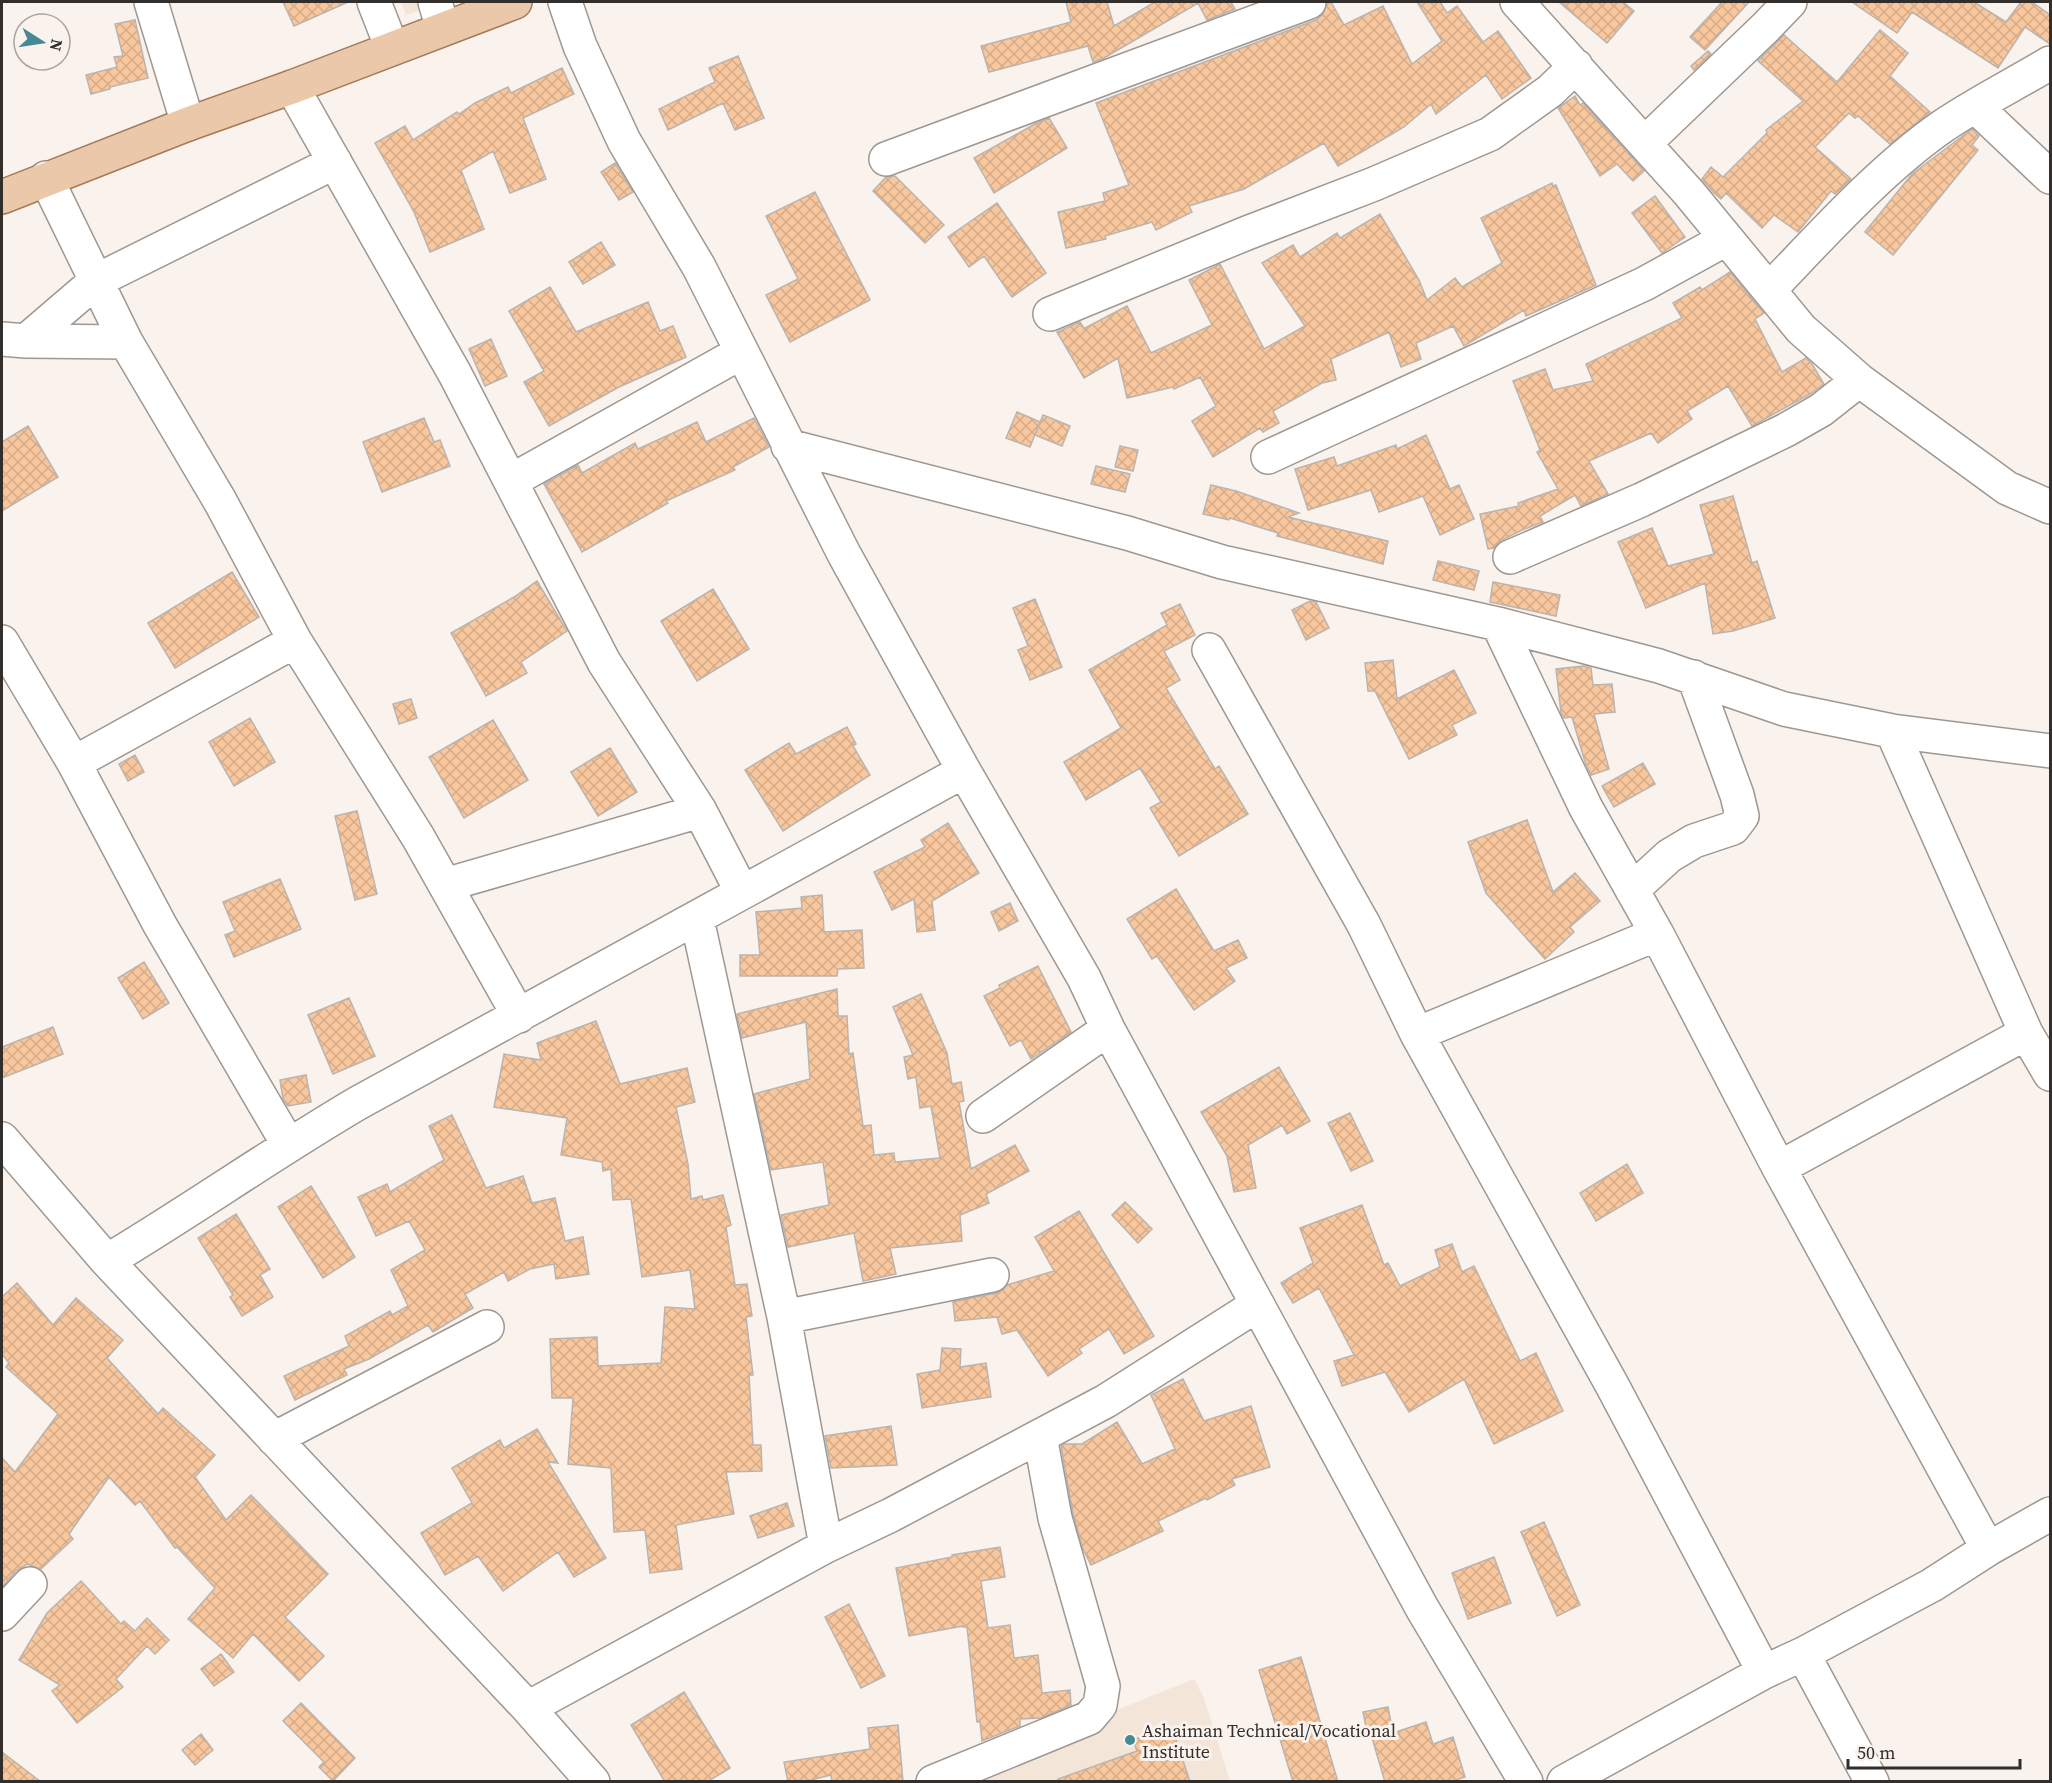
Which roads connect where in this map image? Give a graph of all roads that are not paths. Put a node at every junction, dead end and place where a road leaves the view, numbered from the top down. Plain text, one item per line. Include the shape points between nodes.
1 (151, 2) edge
2 (374, 2) edge
3 (515, 2) edge
4 (565, 2) edge
5 (1309, 2) edge
6 (1517, 2) edge
7 (1790, 2) edge
8 (439, 15) edge
9 (392, 48) junction
10 (2050, 63) edge
11 (1576, 66) junction
12 (292, 87) junction
13 (1976, 107) junction
14 (188, 124) junction
15 (1645, 143) junction
16 (885, 159) dead end
17 (335, 162) junction
18 (2050, 177) edge
19 (46, 178) junction
20 (2, 197) edge
21 (1726, 239) junction
22 (96, 282) junction
23 (1769, 290) junction
24 (1050, 314) dead end
25 (14, 340) edge
26 (126, 342) junction
27 (742, 352) junction
28 (1859, 380) junction
29 (788, 446) junction
30 (1268, 457) dead end
31 (511, 481) junction
32 (2050, 507) edge
33 (1510, 557) dead end
34 (1498, 624) junction
35 (295, 641) junction
36 (2, 642) edge
37 (1209, 650) dead end
38 (1694, 678) junction
39 (1892, 730) junction
40 (2050, 751) edge
41 (74, 763) junction
42 (964, 771) junction
43 (700, 811) junction
44 (445, 885) junction
45 (1632, 890) junction
46 (742, 892) junction
47 (697, 919) junction
48 (1657, 933) junction
49 (519, 1016) junction
50 (1108, 1029) junction
51 (2026, 1033) junction
52 (1417, 1034) junction
53 (2050, 1074) edge
54 (983, 1116) dead end
55 (2, 1139) edge
56 (288, 1144) junction
57 (1779, 1168) junction
58 (107, 1261) junction
59 (992, 1275) dead end
60 (1257, 1305) junction
61 (784, 1317) junction
62 (487, 1327) dead end
63 (1040, 1436) junction
64 (274, 1439) junction
65 (2050, 1514) edge
66 (826, 1546) junction
67 (1988, 1549) junction
68 (30, 1584) dead end
69 (2, 1614) edge
70 (1803, 1654) junction
71 (1764, 1672) junction
72 (528, 1708) junction
73 (593, 1782) edge
74 (933, 1782) edge
75 (1526, 1782) edge
76 (1564, 1782) edge
77 (1872, 1782) edge

1 - 14 street
2 - 9 street
3 - 8 main road
4 - 27 street via 580,46 624,141 699,267
5 - 16 street
6 - 11 street
7 - 15 street
8 - 9 main road
9 - 12 main road
10 - 13 street
11 - 15 street
11 - 24 street via 1550,91 1490,134
12 - 14 main road
12 - 17 street
13 - 18 street
13 - 23 street via 1943,126 1894,166
14 - 19 main road
15 - 21 street
17 - 22 street
17 - 31 street via 424,317
19 - 20 main road
19 - 22 street
21 - 23 street
21 - 30 street via 1644,284
22 - 25 street
22 - 26 street
23 - 28 street via 1801,328
25 - 26 street
26 - 35 street via 220,501
27 - 29 street
27 - 31 street
28 - 32 street via 2007,488
28 - 33 street via 1821,410 1786,430
29 - 34 street via 1233,564
29 - 42 street
31 - 43 street via 604,662
34 - 38 street
34 - 45 street via 1586,808
35 - 41 street
35 - 44 street
36 - 41 street
37 - 52 street via 1364,925
38 - 39 street via 1784,709
38 - 45 street via 1742,816 1733,828 1694,841 1669,856
39 - 40 street
39 - 51 street
41 - 56 street via 160,925
42 - 46 street
42 - 50 street via 1084,978
43 - 44 street
43 - 46 street
44 - 49 street
45 - 48 street
46 - 47 street
47 - 49 street
47 - 61 street
48 - 52 street
48 - 57 street
49 - 56 street
50 - 54 street
50 - 60 street
51 - 53 street
51 - 57 street
52 - 71 street via 1618,1395
55 - 58 street
56 - 58 street
57 - 67 street
58 - 64 street
59 - 61 street
60 - 63 street via 1106,1401
60 - 75 street via 1422,1608
61 - 66 street
62 - 64 street
63 - 66 street
63 - 74 street via 1055,1518 1103,1686 1100,1705 1089,1718
64 - 72 street
65 - 67 street
66 - 72 street
67 - 70 street via 1932,1585
68 - 69 street
70 - 71 street
70 - 77 street
71 - 76 street
72 - 73 street

